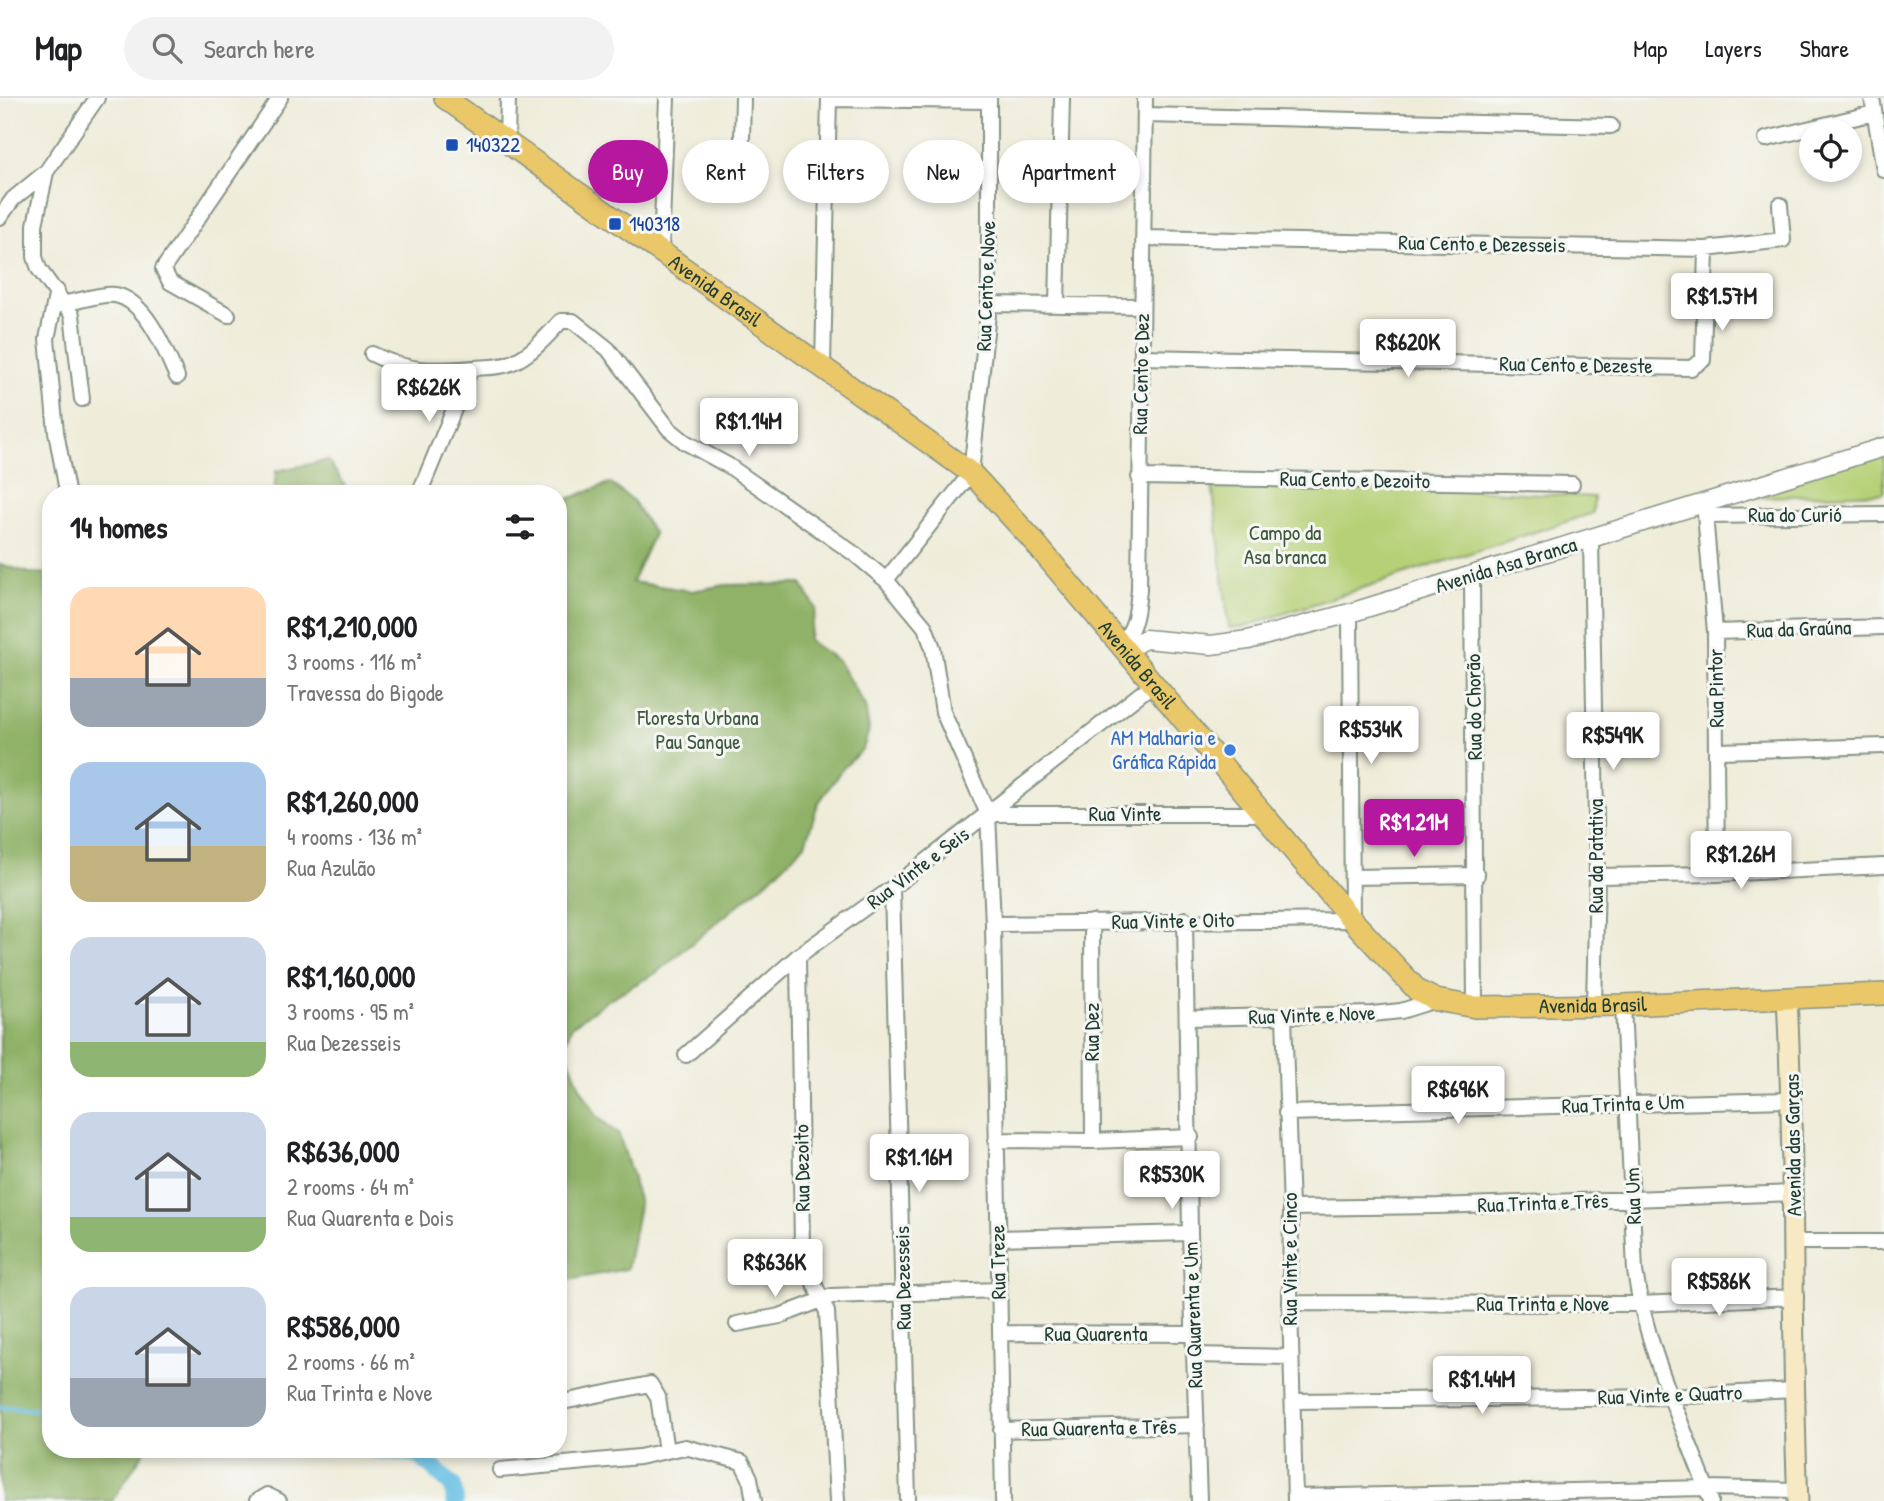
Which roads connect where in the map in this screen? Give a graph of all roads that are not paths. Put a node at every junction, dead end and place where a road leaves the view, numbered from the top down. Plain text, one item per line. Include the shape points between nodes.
1 (97, 98) edge
2 (280, 98) edge
3 (445, 98) edge
4 (508, 98) edge
5 (667, 98) edge
6 (743, 98) edge
7 (829, 98) edge
8 (1062, 98) edge
9 (1145, 98) edge
10 (1872, 98) edge
11 (989, 99) edge
12 (1145, 115) junction
13 (1878, 120) edge
14 (1611, 126) dead end
15 (742, 139) dead end
16 (1766, 139) dead end
17 (507, 141) junction
18 (1884, 170) edge
19 (46, 172) junction
20 (1780, 205) dead end
21 (2, 210) edge
22 (1144, 237) junction
23 (661, 249) junction
24 (1706, 249) junction
25 (57, 290) junction
26 (66, 303) junction
27 (989, 304) junction
28 (1057, 304) junction
29 (1142, 306) junction
30 (228, 315) dead end
31 (372, 355) dead end
32 (1141, 356) junction
33 (823, 365) junction
34 (471, 368) junction
35 (177, 377) dead end
36 (82, 399) dead end
37 (1884, 447) edge
38 (971, 473) junction
39 (1139, 477) junction
40 (1572, 484) dead end
41 (66, 485) edge
42 (423, 485) edge
43 (1704, 509) junction
44 (1884, 514) edge
45 (1591, 539) junction
46 (1472, 575) junction
47 (886, 580) junction
48 (1350, 613) junction
49 (1884, 627) edge
50 (1715, 632) junction
51 (1122, 648) junction
52 (1153, 684) junction
53 (1884, 746) edge
54 (1718, 751) junction
55 (988, 814) junction
56 (1262, 814) junction
57 (1884, 866) edge
58 (1717, 874) junction
59 (1477, 875) junction
60 (1597, 876) junction
61 (1352, 877) junction
62 (892, 888) junction
63 (1185, 919) junction
64 (1352, 920) junction
65 (1092, 922) junction
66 (993, 924) junction
67 (798, 956) junction
68 (1884, 994) edge
69 (1787, 999) junction
70 (1436, 1000) junction
71 (1594, 1005) junction
72 (1623, 1005) junction
73 (1475, 1007) junction
74 (1284, 1017) junction
75 (1187, 1018) junction
76 (686, 1055) dead end
77 (1793, 1100) junction
78 (1628, 1103) junction
79 (1286, 1113) junction
80 (1191, 1137) junction
81 (996, 1140) junction
82 (1093, 1141) junction
83 (1794, 1194) junction
84 (1634, 1200) junction
85 (1291, 1208) junction
86 (1189, 1233) junction
87 (998, 1238) junction
88 (1795, 1242) junction
89 (1884, 1242) edge
90 (998, 1290) junction
91 (903, 1295) junction
92 (1796, 1297) junction
93 (823, 1299) junction
94 (1290, 1303) junction
95 (1640, 1304) junction
96 (737, 1324) dead end
97 (1000, 1333) junction
98 (1193, 1334) junction
99 (1195, 1355) junction
100 (1291, 1357) junction
101 (1794, 1390) junction
102 (1670, 1397) junction
103 (567, 1401) edge
104 (1293, 1401) junction
105 (1197, 1425) junction
106 (1001, 1430) junction
107 (666, 1451) junction
108 (500, 1470) dead end
109 (1708, 1495) edge
110 (1798, 1495) edge
111 (1295, 1499) edge
112 (257, 1501) edge
113 (279, 1501) edge
114 (754, 1501) edge
115 (837, 1501) edge
116 (908, 1501) edge
117 (1003, 1501) edge
118 (1199, 1501) edge

1 - 19 street
2 - 30 street via 163,269 170,282
3 - 17 main road, Avenida Brasil
4 - 17 street
5 - 23 street
6 - 15 street
7 - 11 street
7 - 33 street
8 - 28 street
9 - 12 street, Rua Cento e Dez
10 - 13 street
11 - 27 street, Rua Cento e Nove
12 - 14 street
12 - 22 street, Rua Cento e Dez
13 - 16 street
13 - 18 street
17 - 23 main road, Avenida Brasil
19 - 21 street
19 - 25 street via 35,225 35,257
20 - 24 street, Rua Cento e Dezesseis via 1783,240
22 - 24 street, Rua Cento e Dezesseis
22 - 29 street, Rua Cento e Dez
23 - 33 main road, Avenida Brasil
24 - 32 street, Rua Cento e Dezeste via 1703,360 1692,368
25 - 26 street
25 - 41 street via 47,339
26 - 35 street via 108,295 124,299 153,328
26 - 36 street via 74,323
27 - 28 street
27 - 38 street, Rua Cento e Nove
28 - 29 street
29 - 32 street, Rua Cento e Dez
31 - 34 street via 416,370
32 - 39 street, Rua Cento e Dez
33 - 38 main road, Avenida Brasil
34 - 42 street
34 - 47 street via 511,363 561,321 580,324 608,349 669,429 729,466
37 - 43 street, Avenida Asa Branca
38 - 47 street
38 - 51 main road, Avenida Brasil
39 - 40 street, Rua Cento e Dezoito
39 - 51 street, Rua Cento e Dez via 1137,612
43 - 44 street, Rua do Curió
43 - 45 street, Avenida Asa Branca
43 - 50 street, Rua Pintor
45 - 46 street, Avenida Asa Branca
45 - 60 street, Rua da Patativa
46 - 48 street, Avenida Asa Branca
46 - 59 street, Rua do Chorão
47 - 55 street via 925,627 943,712
48 - 51 street, Avenida Asa Branca via 1248,640 1211,645 1145,639
48 - 61 street
49 - 50 street, Rua da Graúna
50 - 54 street, Rua Pintor
51 - 52 main road, Avenida Brasil
52 - 55 street, Rua Vinte e Seis
52 - 56 main road, Avenida Brasil
53 - 54 street
54 - 58 street, Rua Pintor
55 - 56 street, Rua Vinte
55 - 62 street, Rua Vinte e Seis
55 - 66 street, Rua Treze
56 - 64 main road, Avenida Brasil
57 - 58 street
58 - 60 street
59 - 61 street
59 - 73 street, Rua do Chorão
60 - 71 street, Rua da Patativa
61 - 64 street
62 - 67 street, Rua Vinte e Seis
62 - 91 street, Rua Dezesseis
63 - 64 street, Rua Vinte e Oito
63 - 65 street, Rua Vinte e Oito
63 - 75 street, Rua Quarenta e Um
64 - 70 main road, Avenida Brasil via 1405,981
65 - 66 street, Rua Vinte e Oito
65 - 82 street, Rua Dez
66 - 81 street, Rua Treze
67 - 76 street, Rua Vinte e Seis
67 - 93 street, Rua Dezoito via 803,1248
68 - 69 main road, Avenida Brasil
69 - 72 main road, Avenida Brasil
69 - 77 main road, Avenida das Garças
70 - 73 main road, Avenida Brasil
70 - 74 street, Rua Vinte e Nove via 1401,1012
71 - 72 main road, Avenida Brasil
71 - 73 main road, Avenida Brasil
72 - 78 street, Rua Um
74 - 75 street, Rua Vinte e Nove
74 - 79 street, Rua Vinte e Cinco
75 - 80 street, Rua Quarenta e Um
77 - 78 street, Rua Trinta e Um
77 - 83 main road, Avenida das Garças
78 - 79 street, Rua Trinta e Um
78 - 84 street, Rua Um
79 - 85 street, Rua Vinte e Cinco
80 - 82 street
80 - 86 street, Rua Quarenta e Um
81 - 82 street
81 - 87 street, Rua Treze
83 - 84 street, Rua Trinta e Três
83 - 88 main road, Avenida das Garças
84 - 85 street, Rua Trinta e Três
84 - 95 street, Rua Um
85 - 94 street, Rua Vinte e Cinco
86 - 87 street
86 - 98 street, Rua Quarenta e Um
87 - 90 street, Rua Treze
88 - 89 street
88 - 92 main road, Avenida das Garças
90 - 91 street
90 - 97 street, Rua Treze
91 - 93 street
91 - 116 street, Rua Dezesseis
92 - 95 street, Rua Trinta e Nove
92 - 101 main road, Avenida das Garças
93 - 96 street via 780,1317
93 - 115 street, Rua Dezoito
94 - 95 street, Rua Trinta e Nove
94 - 100 street, Rua Vinte e Cinco
95 - 102 street, Rua Um
97 - 98 street, Rua Quarenta
97 - 106 street, Rua Treze
98 - 99 street, Rua Quarenta e Um
99 - 100 street
99 - 105 street, Rua Quarenta e Um
100 - 104 street, Rua Vinte e Cinco
101 - 102 street, Rua Vinte e Quatro
101 - 110 main road, Avenida das Garças
102 - 104 street, Rua Vinte e Quatro
102 - 109 street, Rua Um
103 - 107 street via 650,1384 658,1397
104 - 111 street, Rua Vinte e Cinco
105 - 106 street, Rua Quarenta e Três
105 - 118 street, Rua Quarenta e Um
106 - 117 street, Rua Treze
107 - 108 street
107 - 114 street via 685,1447 742,1462
109 - 110 street
109 - 111 street
112 - 113 street via 272,1495

